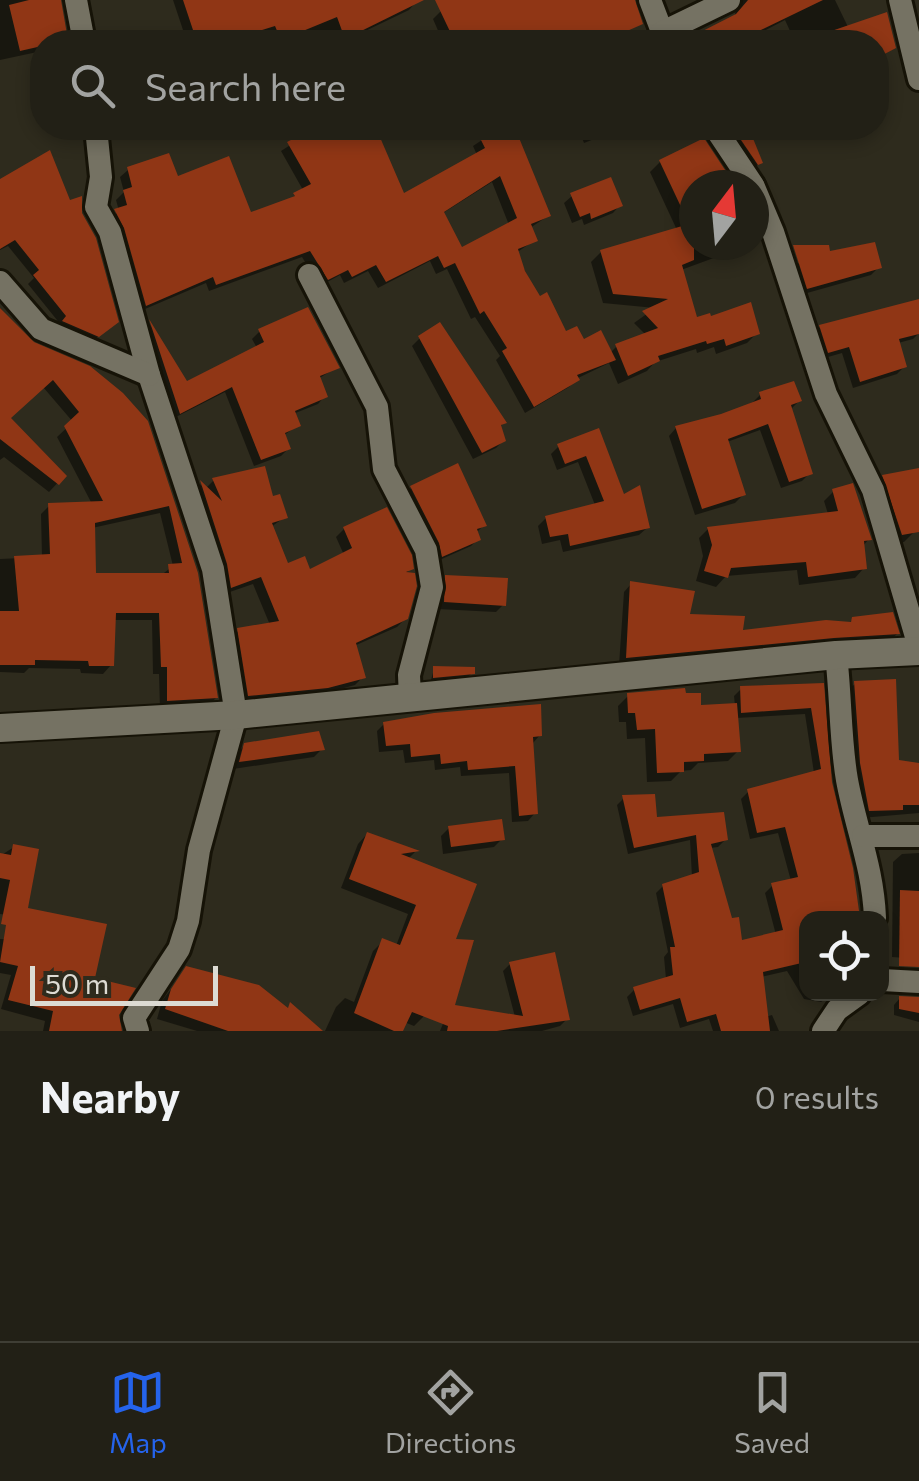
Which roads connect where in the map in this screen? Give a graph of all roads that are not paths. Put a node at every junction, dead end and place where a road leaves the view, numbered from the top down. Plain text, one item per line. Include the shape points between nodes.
1 (76, 0) edge
2 (650, 0) edge
3 (729, 0) edge
4 (900, 0) edge
5 (82, 30) edge
6 (661, 30) edge
7 (678, 30) edge
8 (919, 79) edge
9 (97, 140) edge
10 (722, 140) edge
11 (742, 170) edge
12 (769, 223) edge
13 (309, 276) dead end
14 (0, 282) edge
15 (148, 375) junction
16 (919, 649) edge
17 (836, 655) junction
18 (410, 698) junction
19 (236, 715) junction
20 (0, 728) edge
21 (863, 836) junction
22 (919, 836) edge
23 (875, 911) edge
24 (889, 980) edge
25 (919, 982) edge
26 (850, 1001) edge
27 (138, 1031) edge
28 (823, 1031) edge

1 - 5 street
2 - 6 street
3 - 7 street
4 - 8 street
9 - 15 street via 96,206 110,232
10 - 11 street
12 - 16 street via 826,394 873,490
13 - 18 street via 377,407 384,469 426,550 432,588 408,676
14 - 15 street via 40,329
15 - 19 street via 213,569
16 - 17 street
17 - 18 street
17 - 21 street via 847,780
18 - 19 street
19 - 20 street
19 - 27 street via 199,850 188,921 179,949 134,1018
21 - 22 street
21 - 23 street
24 - 25 street
26 - 28 street

